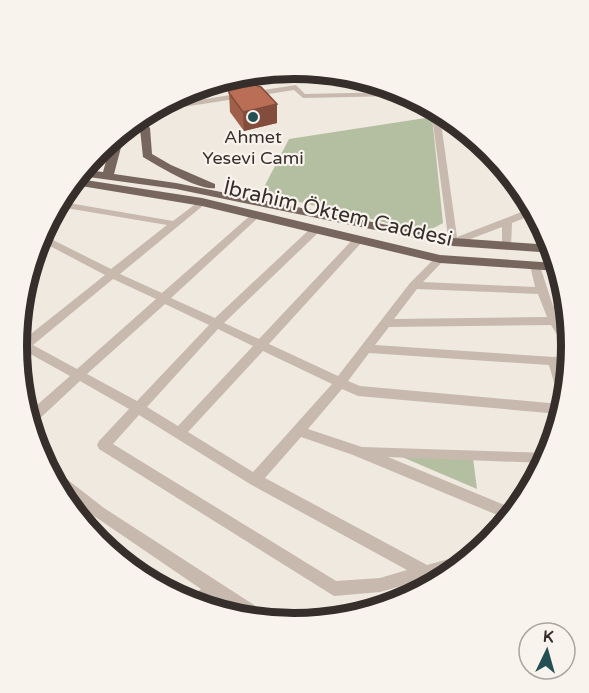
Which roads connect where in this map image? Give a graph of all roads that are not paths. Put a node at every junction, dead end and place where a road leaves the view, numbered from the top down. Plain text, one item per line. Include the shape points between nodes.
1 (239, 85) edge
2 (216, 91) edge
3 (235, 93) junction
4 (382, 94) edge
5 (181, 104) edge
6 (438, 121) edge
7 (143, 126) edge
8 (113, 150) edge
9 (90, 174) edge
10 (108, 176) junction
11 (83, 183) edge
12 (202, 202) junction
13 (271, 204) junction
14 (68, 205) edge
15 (526, 214) edge
16 (256, 215) junction
17 (507, 223) junction
18 (175, 224) junction
19 (315, 230) junction
20 (358, 240) junction
21 (48, 241) edge
22 (453, 242) junction
23 (507, 245) junction
24 (543, 248) edge
25 (440, 259) junction
26 (505, 263) junction
27 (535, 265) junction
28 (550, 266) edge
29 (112, 274) junction
30 (414, 285) junction
31 (540, 291) junction
32 (164, 299) junction
33 (560, 311) edge
34 (551, 316) junction
35 (386, 323) junction
36 (216, 324) junction
37 (561, 333) edge
38 (27, 343) edge
39 (261, 345) junction
40 (366, 349) junction
41 (27, 351) edge
42 (561, 360) edge
43 (554, 361) junction
44 (79, 375) junction
45 (560, 382) edge
46 (340, 383) junction
47 (138, 408) junction
48 (555, 409) edge
49 (35, 413) edge
50 (298, 431) junction
51 (179, 433) junction
52 (358, 451) junction
53 (538, 458) edge
54 (255, 480) junction
55 (68, 488) edge
56 (505, 512) edge
57 (447, 566) edge
58 (426, 572) junction
59 (215, 588) junction
60 (202, 598) edge
61 (247, 610) edge

1 - 3 street
2 - 3 street
3 - 4 street via 296,87 303,96
3 - 5 street
6 - 22 street
7 - 13 main road via 147,155 222,190
8 - 10 main road
9 - 10 main road, İbrahim Öktem Caddesi
10 - 13 main road, İbrahim Öktem Caddesi
11 - 12 main road, İbrahim Öktem Caddesi
12 - 16 main road, İbrahim Öktem Caddesi
12 - 18 street
13 - 22 main road, İbrahim Öktem Caddesi
14 - 18 street
15 - 17 street
16 - 19 main road, İbrahim Öktem Caddesi
16 - 32 street
17 - 22 street
17 - 23 street
18 - 29 street
19 - 20 main road, İbrahim Öktem Caddesi
19 - 36 street
20 - 25 main road, İbrahim Öktem Caddesi
20 - 39 street
21 - 29 street
22 - 23 main road, İbrahim Öktem Caddesi
22 - 25 main road
23 - 24 main road, İbrahim Öktem Caddesi
23 - 26 main road
25 - 26 main road, İbrahim Öktem Caddesi
25 - 30 street
26 - 27 main road, İbrahim Öktem Caddesi
27 - 28 main road, İbrahim Öktem Caddesi
27 - 31 street
29 - 32 street
29 - 38 street
30 - 31 street
30 - 35 street
31 - 34 street
32 - 36 street
32 - 44 street
33 - 34 street
34 - 35 street
34 - 37 street
35 - 40 street
36 - 39 street
36 - 47 street
39 - 46 street
39 - 51 street
40 - 43 street
40 - 46 street
41 - 44 street
42 - 43 street
43 - 45 street
44 - 47 street
44 - 49 street
46 - 48 street via 358,391
46 - 50 street
47 - 51 street
47 - 58 street via 104,446 334,589 380,585
50 - 52 street
50 - 54 street
51 - 54 street
52 - 53 street
52 - 56 street
54 - 58 street
55 - 59 street
57 - 58 street
59 - 60 street
59 - 61 street

